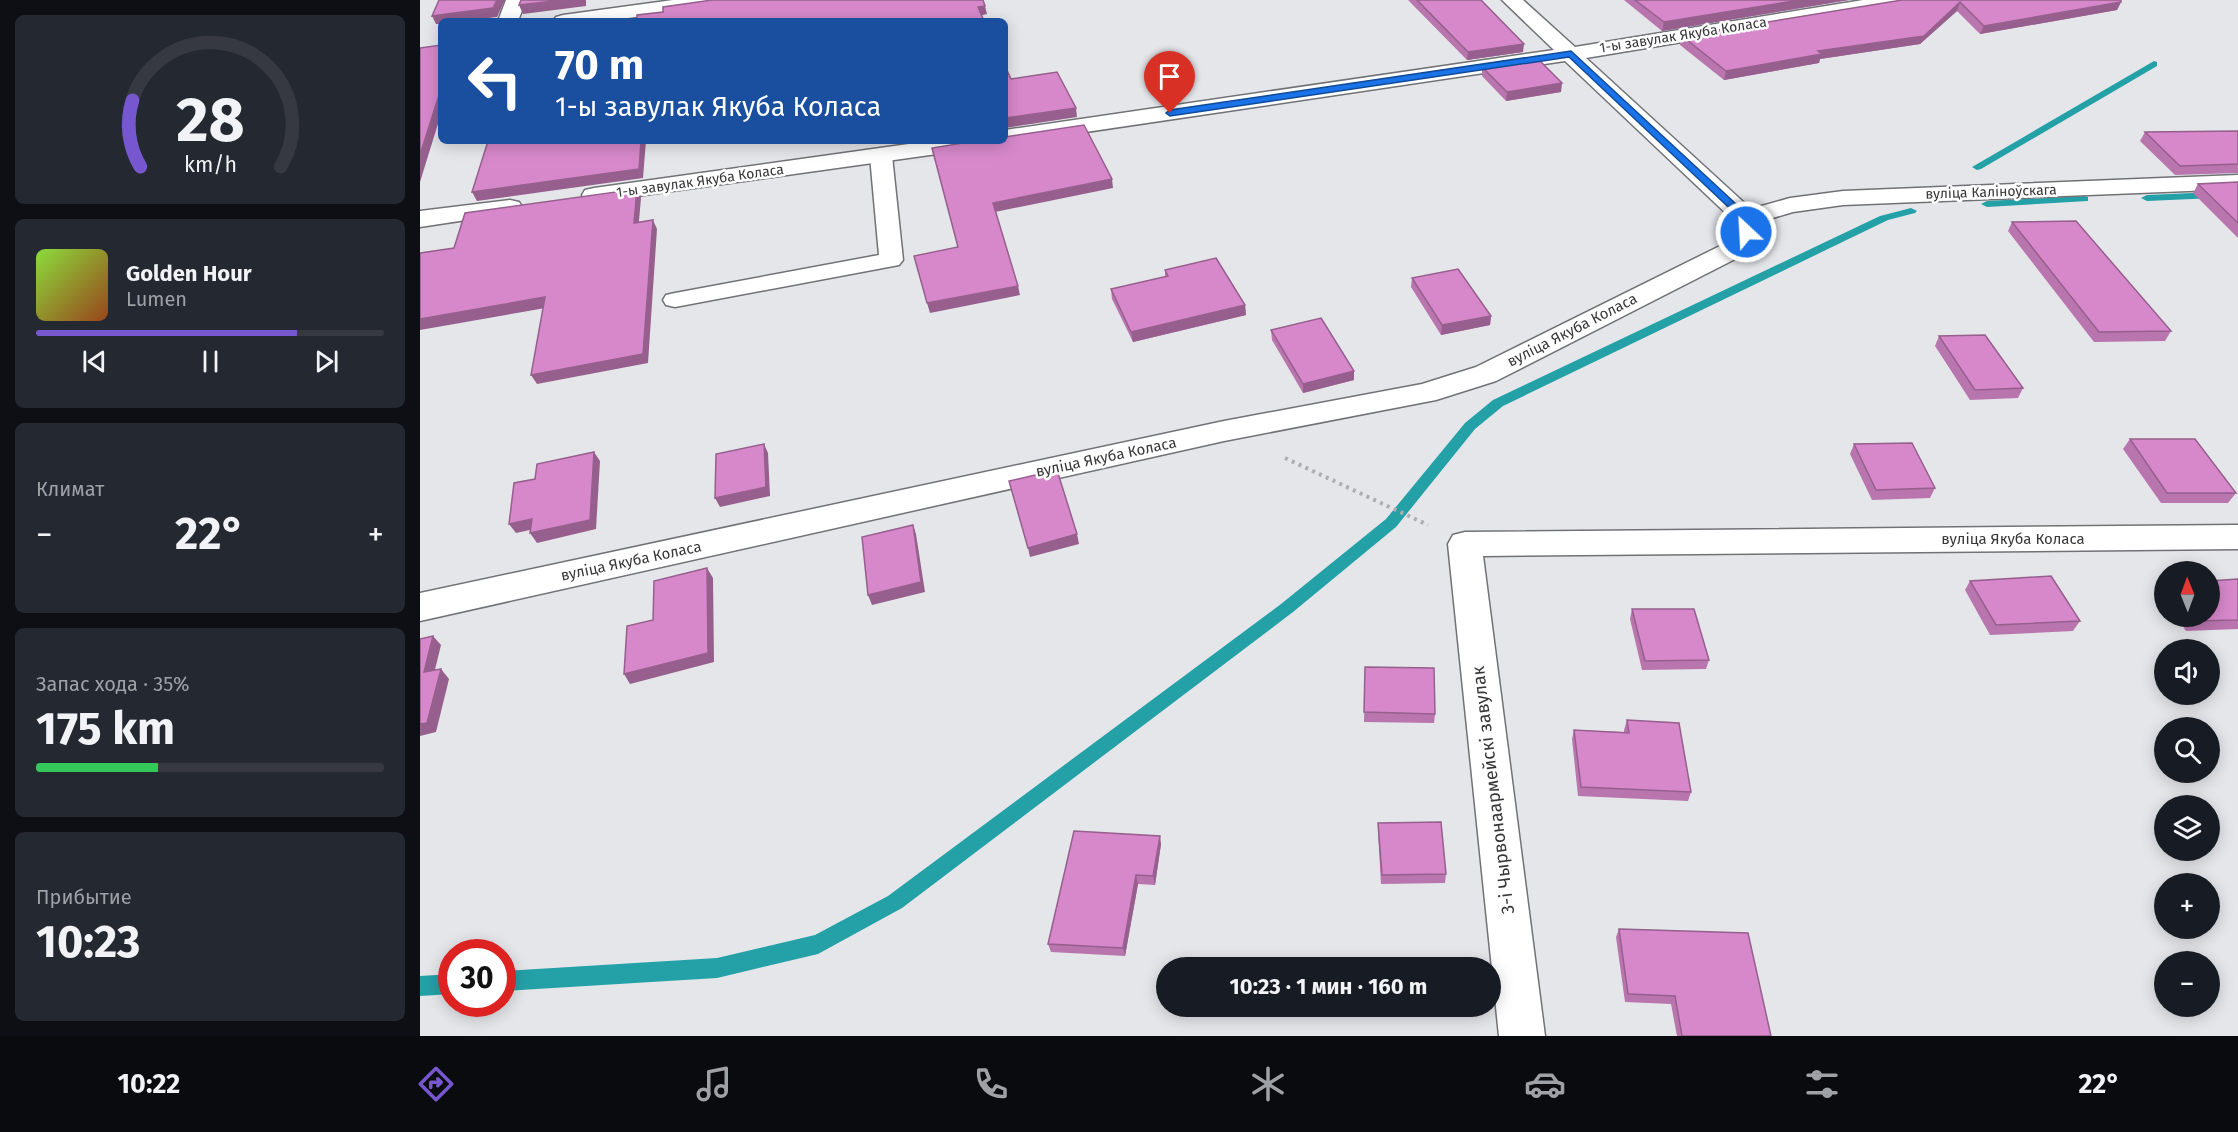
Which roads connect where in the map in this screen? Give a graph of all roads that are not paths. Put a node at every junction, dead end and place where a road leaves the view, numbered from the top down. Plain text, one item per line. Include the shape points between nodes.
1 (516, 0) edge
2 (716, 0) edge
3 (1512, 0) edge
4 (1899, 0) edge
5 (509, 18) edge
6 (585, 18) edge
7 (1571, 54) junction
8 (1008, 137) edge
9 (960, 144) edge
10 (881, 156) junction
11 (2238, 182) edge
12 (574, 198) edge
13 (538, 203) edge
14 (1746, 218) junction
15 (420, 219) edge
16 (675, 300) dead end
17 (2238, 537) edge
18 (1465, 544) joint
19 (420, 607) edge
20 (1522, 1036) edge

1 - 5 street
2 - 6 street
3 - 7 street
4 - 7 street, 1-ы завулак Якуба Коласа
7 - 8 street, 1-ы завулак Якуба Коласа
7 - 14 street
9 - 10 street, 1-ы завулак Якуба Коласа
10 - 12 street, 1-ы завулак Якуба Коласа
10 - 16 lane via 891,260
11 - 14 street, вуліца Каліноўскага via 1843,198 1790,205
13 - 15 street
14 - 19 street, вуліца Якуба Коласа via 1746,232 1736,248 1486,374 1425,393 1224,431
17 - 18 street, вуліца Якуба Коласа
18 - 20 street, 3-і Чырвонаармейскі завулак

